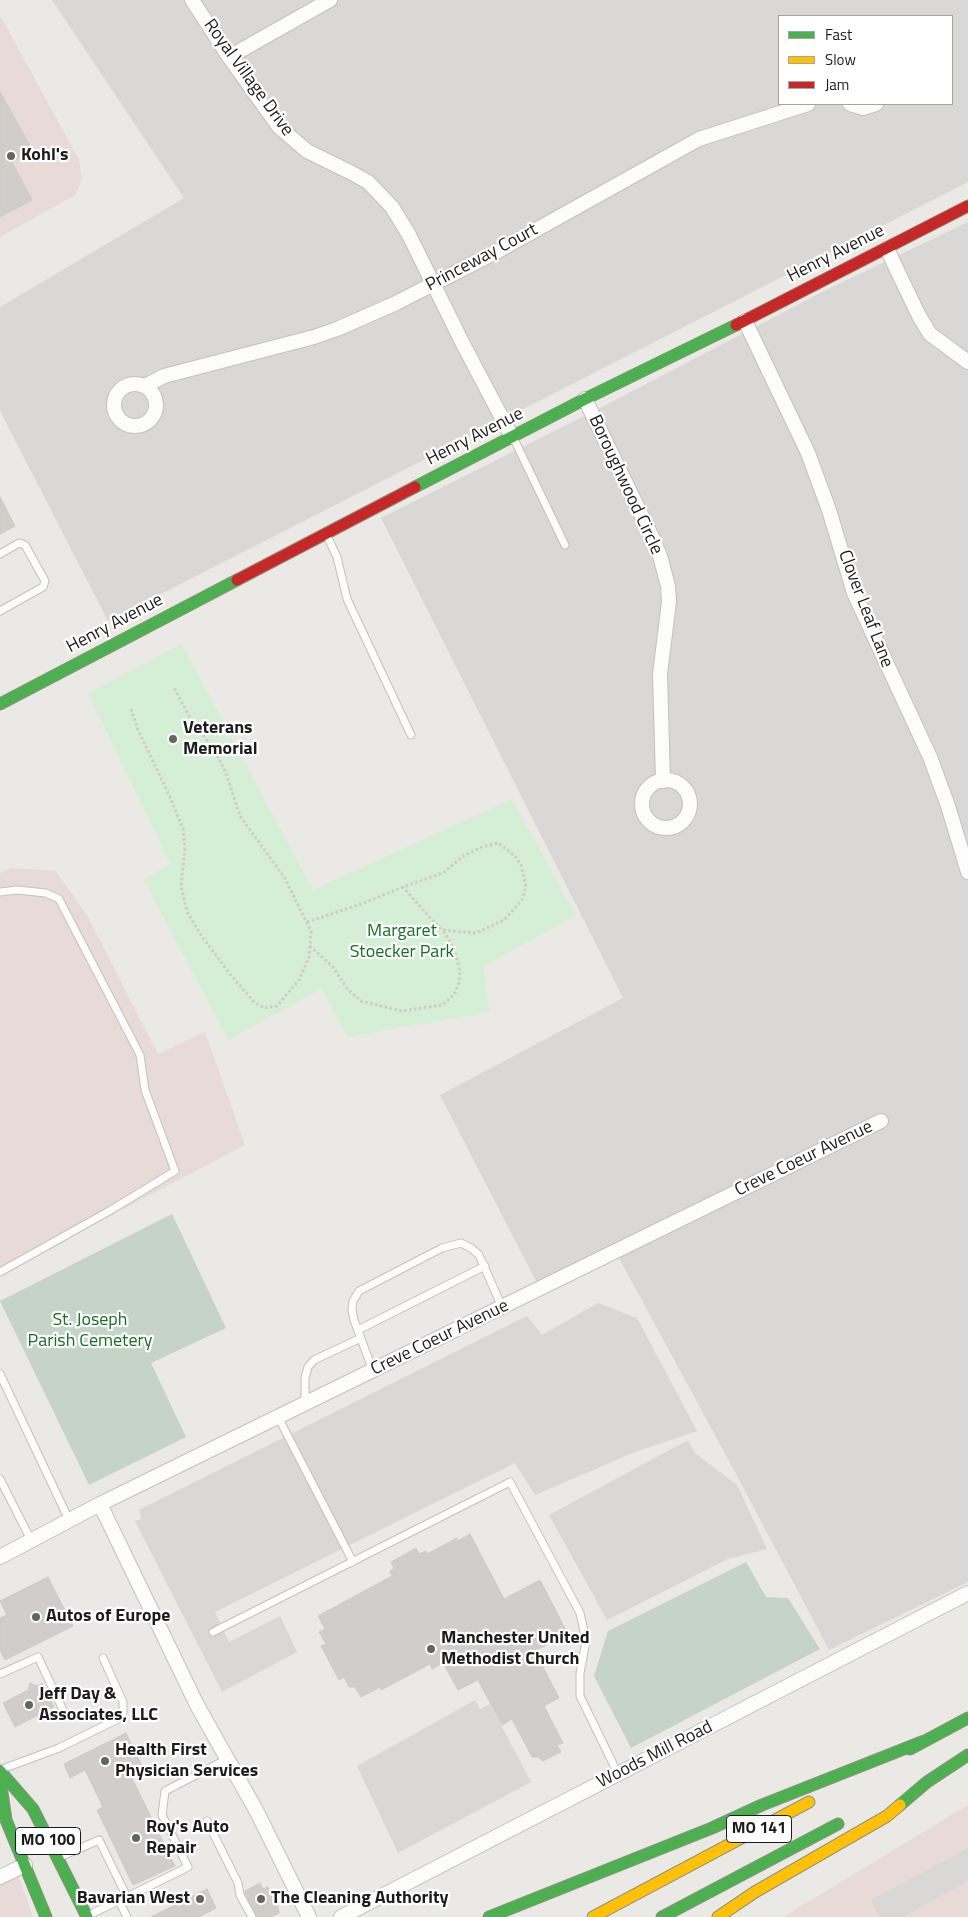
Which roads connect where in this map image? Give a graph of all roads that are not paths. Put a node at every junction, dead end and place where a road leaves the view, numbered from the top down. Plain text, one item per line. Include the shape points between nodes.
1 (192, 0) edge
2 (330, 0) edge
3 (229, 57) junction
4 (805, 105) edge
5 (854, 105) edge
6 (873, 105) edge
7 (968, 206) edge
8 (886, 248) junction
9 (433, 284) junction
10 (745, 321) junction
11 (968, 362) edge
12 (145, 386) dead end
13 (585, 399) junction
14 (512, 437) junction
15 (326, 534) junction
16 (565, 545) dead end
17 (0, 554) edge
18 (0, 611) edge
19 (0, 704) edge
20 (411, 735) dead end
21 (663, 780) dead end
22 (968, 872) edge
23 (0, 892) edge
24 (881, 1121) dead end
25 (485, 1266) junction
26 (0, 1272) edge
27 (502, 1308) junction
28 (358, 1330) junction
29 (361, 1338) junction
30 (372, 1371) junction
31 (0, 1374) edge
32 (305, 1404) junction
33 (278, 1417) junction
34 (0, 1479) edge
35 (100, 1504) junction
36 (69, 1520) junction
37 (31, 1540) junction
38 (0, 1557) edge
39 (353, 1562) junction
40 (968, 1593) edge
41 (213, 1632) dead end
42 (102, 1658) dead end
43 (0, 1674) edge
44 (62, 1708) dead end
45 (968, 1718) edge
46 (924, 1741) junction
47 (968, 1755) edge
48 (227, 1759) junction
49 (0, 1770) edge
50 (618, 1774) junction
51 (0, 1779) edge
52 (926, 1782) junction
53 (837, 1787) dead end
54 (820, 1796) dead end
55 (890, 1797) dead end
56 (848, 1818) dead end
57 (207, 1821) dead end
58 (58, 1858) junction
59 (25, 1864) junction
60 (0, 1877) edge
61 (127, 1897) junction
62 (119, 1901) junction
63 (86, 1916) edge
64 (46, 1917) edge
65 (127, 1917) edge
66 (252, 1917) edge
67 (309, 1917) edge
68 (341, 1917) edge
69 (489, 1917) edge
70 (593, 1917) edge
71 (662, 1917) edge
72 (718, 1917) edge

1 - 3 street, Royal Village Drive
2 - 3 street
3 - 9 street, Royal Village Drive via 292,140 368,182 392,207
4 - 9 street, Princeway Court via 698,139 498,252
5 - 6 street via 864,108
7 - 8 main road, Henry Avenue
8 - 10 main road, Henry Avenue
8 - 11 street via 930,334
9 - 12 street, Princeway Court via 314,337 164,376
9 - 14 street, Royal Village Drive
10 - 13 main road, Henry Avenue
10 - 22 street, Clover Leaf Lane via 808,453 854,593 930,757
13 - 14 main road, Henry Avenue
13 - 21 street, Boroughwood Circle via 653,539 666,581 669,602 660,674
14 - 15 main road, Henry Avenue
14 - 16 lane
15 - 19 main road, Henry Avenue
15 - 20 lane via 337,558 347,599
17 - 18 lane via 19,543 25,545 45,581 43,587
23 - 26 lane via 17,890 59,898 140,1055 145,1090 175,1172
24 - 27 street, Creve Coeur Avenue
25 - 27 lane
25 - 28 lane
25 - 28 lane via 472,1248 461,1243 442,1248 359,1291 352,1310
27 - 30 street, Creve Coeur Avenue
28 - 29 lane
29 - 30 lane
29 - 32 lane via 314,1360 308,1367
30 - 32 street, Creve Coeur Avenue
31 - 36 lane
32 - 33 street, Creve Coeur Avenue
33 - 35 street, Creve Coeur Avenue
33 - 39 lane
34 - 37 lane
35 - 36 street, Creve Coeur Avenue
35 - 48 street via 197,1705
36 - 37 street, Creve Coeur Avenue
37 - 38 street, Creve Coeur Avenue
39 - 41 lane
39 - 50 lane via 510,1482 580,1613 586,1641 580,1696
40 - 50 street, Woods Mill Road
42 - 49 lane via 123,1702 120,1718 59,1748
43 - 44 lane via 38,1657
45 - 46 main road
46 - 53 main road
46 - 69 main road
47 - 52 main road
48 - 61 lane via 165,1791 162,1815 188,1867
48 - 67 street
49 - 58 main road, MO 100 via 33,1809
50 - 68 street, Woods Mill Road
51 - 59 main road, MO 100 via 6,1820
52 - 55 main road
52 - 72 main road via 887,1816
54 - 70 main road, MO 141
56 - 71 main road, MO 141
57 - 66 lane
58 - 61 lane via 99,1840
58 - 63 main road, MO 100
59 - 60 street
59 - 64 main road, MO 100
61 - 62 lane
62 - 63 lane
62 - 65 lane

